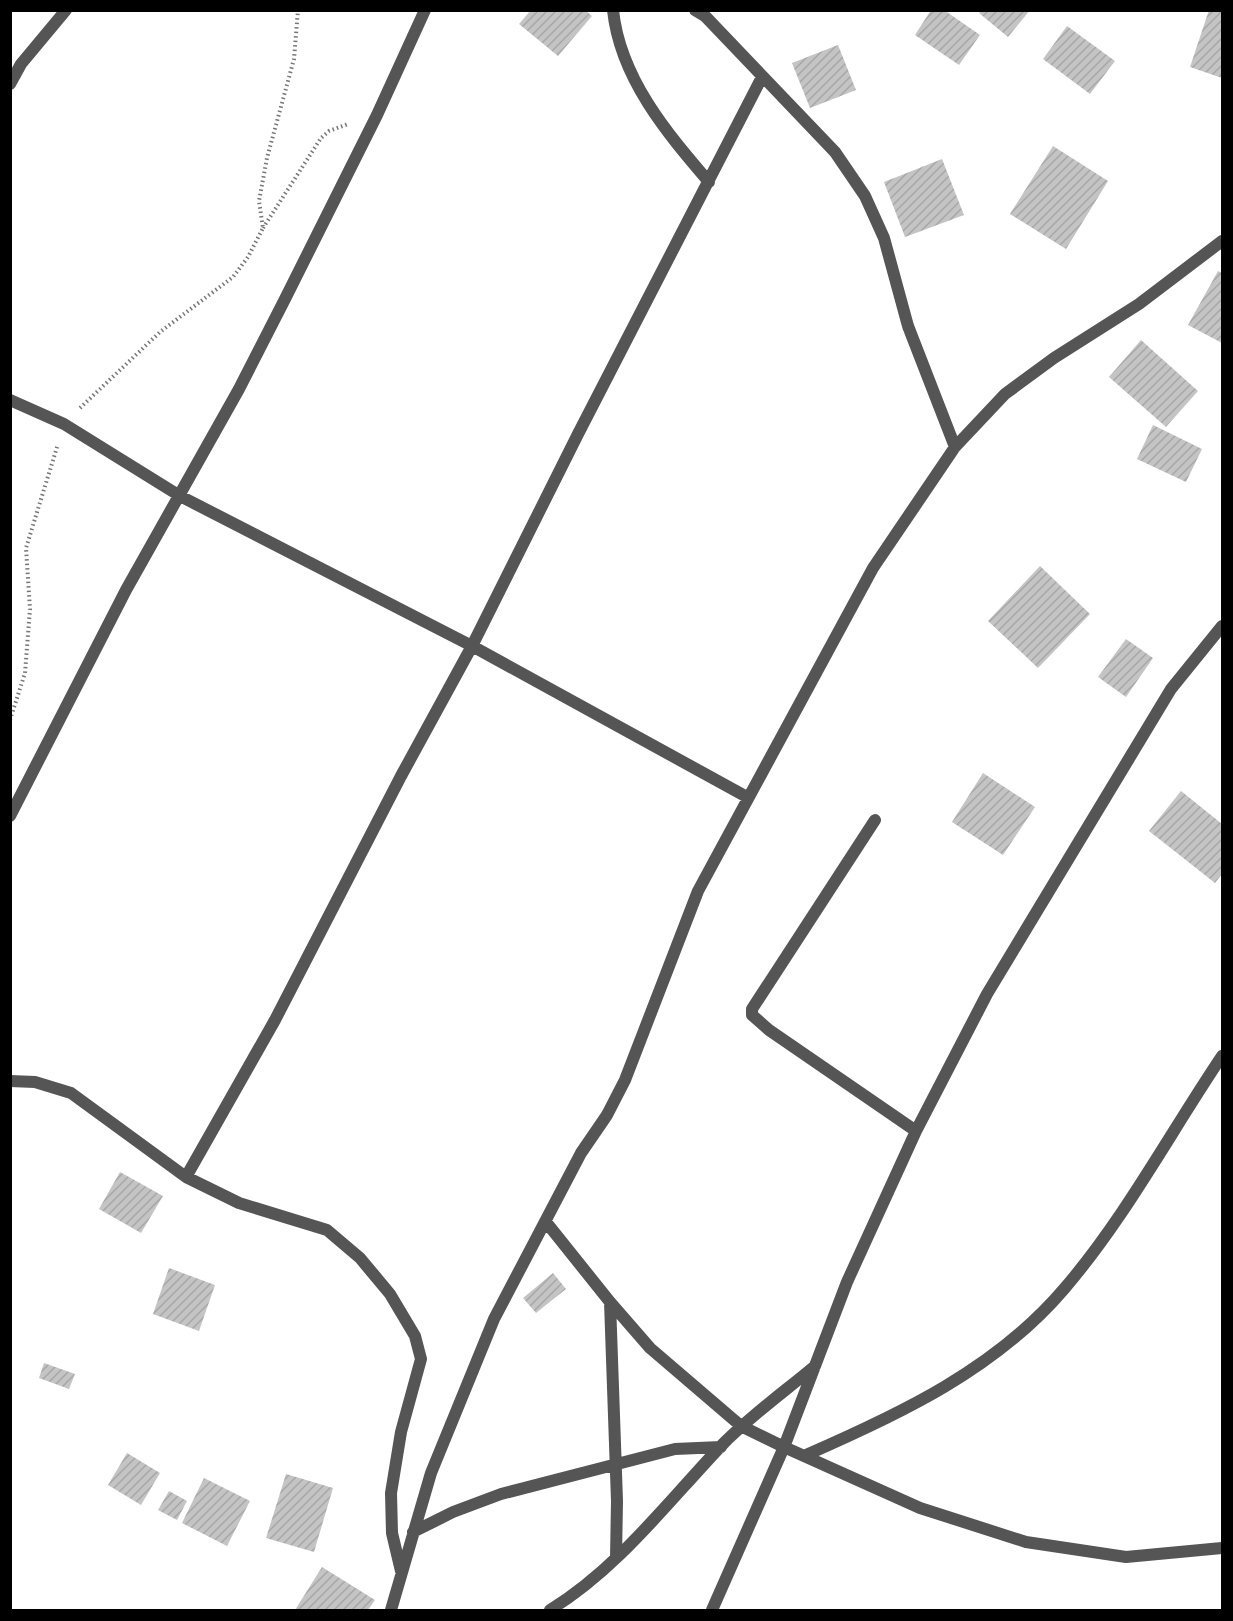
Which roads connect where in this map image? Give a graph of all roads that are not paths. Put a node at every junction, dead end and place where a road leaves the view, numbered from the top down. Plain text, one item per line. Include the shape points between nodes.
1 (66, 10) edge
2 (425, 10) edge
3 (613, 10) edge
4 (695, 10) edge
5 (762, 77) junction
6 (10, 84) edge
7 (709, 182) junction
8 (1222, 242) edge
9 (10, 400) edge
10 (955, 447) junction
11 (180, 496) junction
12 (1222, 626) edge
13 (472, 646) junction
14 (747, 797) junction
15 (10, 816) edge
16 (875, 820) dead end
17 (1222, 1056) edge
18 (10, 1081) edge
19 (916, 1131) junction
20 (186, 1178) junction
21 (546, 1222) junction
22 (610, 1302) junction
23 (816, 1365) junction
24 (741, 1426) junction
25 (721, 1447) junction
26 (784, 1447) junction
27 (806, 1455) junction
28 (616, 1466) junction
29 (413, 1532) junction
30 (1222, 1548) edge
31 (616, 1558) junction
32 (401, 1573) junction
33 (391, 1611) edge
34 (550, 1611) edge
35 (712, 1611) edge

1 - 6 street via 21,64
2 - 11 street via 377,116 255,358
3 - 7 street via 626,60 646,100 668,135
4 - 5 street
5 - 7 street
5 - 10 street via 835,152 865,196 884,238 908,326
7 - 13 street
8 - 10 street via 1139,304 1005,394
9 - 11 street via 64,424
10 - 14 street via 873,568
11 - 13 street
11 - 15 street via 120,600
12 - 19 street via 1171,689 1077,844 987,994
13 - 14 street
13 - 20 street via 275,1020
14 - 21 street via 698,891 625,1080
16 - 19 street via 752,1009 752,1015
17 - 27 street via 1110,1230 1063,1290 1014,1338 966,1374 899,1414
18 - 20 street via 35,1082 71,1093
19 - 23 street via 847,1282
20 - 32 street via 239,1203 327,1230 360,1258 390,1294 415,1336 421,1359 401,1432 391,1493 392,1533
21 - 22 street
21 - 29 street via 495,1319 431,1473
22 - 24 street via 650,1348
22 - 28 street
23 - 24 street
23 - 26 street
24 - 25 street
24 - 26 street
25 - 28 street via 675,1449
25 - 31 street
26 - 27 street
26 - 35 street
27 - 30 street via 920,1508 1026,1542 1126,1557
28 - 29 street via 501,1494
28 - 31 street
29 - 32 street
31 - 34 street via 577,1594
32 - 33 street

